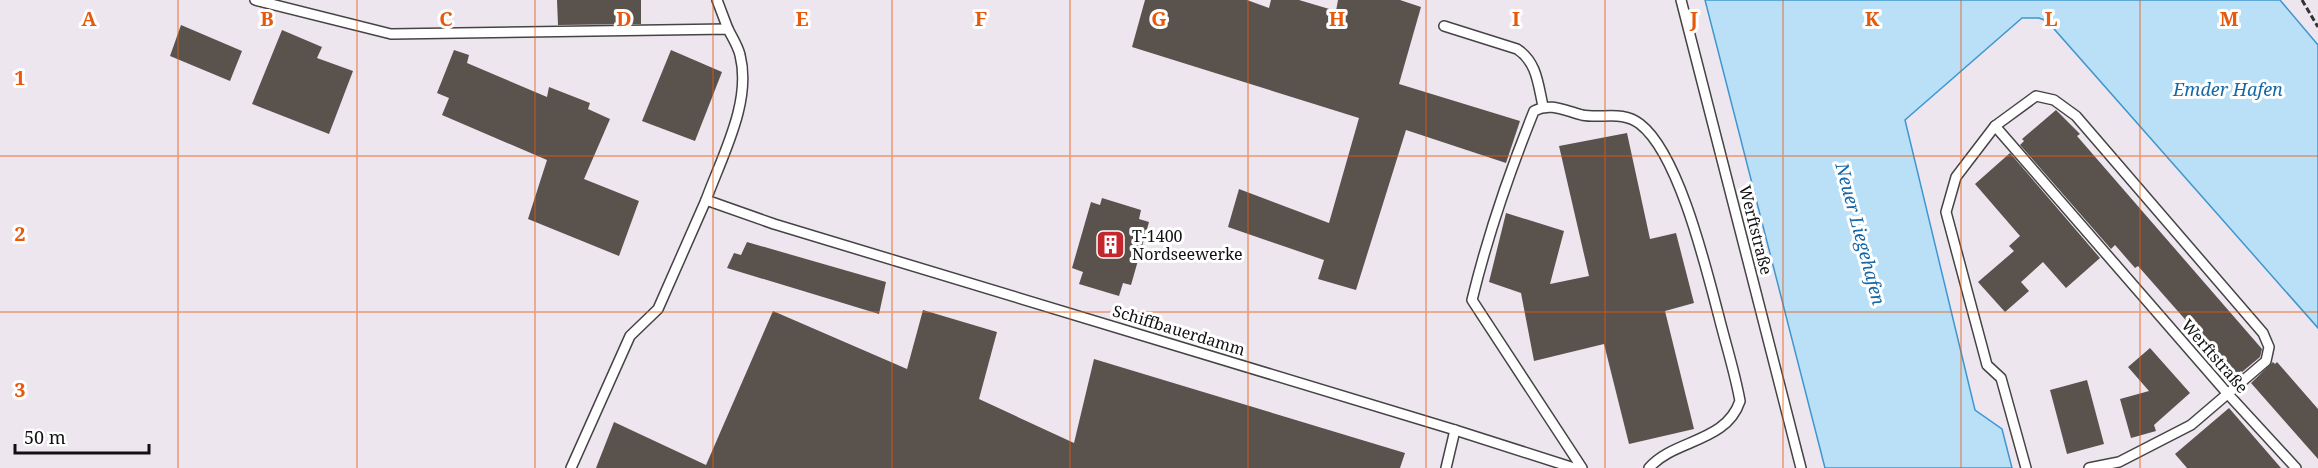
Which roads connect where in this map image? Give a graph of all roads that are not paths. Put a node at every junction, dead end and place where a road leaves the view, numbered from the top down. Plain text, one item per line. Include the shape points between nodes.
1 (255, 0) edge
2 (717, 0) edge
3 (1681, 0) edge
4 (1444, 26) dead end
5 (728, 29) junction
6 (1543, 106) junction
7 (1995, 126) junction
8 (706, 200) junction
9 (2227, 393) junction
10 (1455, 430) junction
11 (571, 468) edge
12 (1446, 468) edge
13 (1574, 468) edge
14 (1582, 468) edge
15 (1649, 468) edge
16 (1801, 468) edge
17 (2026, 468) edge
18 (2089, 468) edge
19 (2296, 468) edge

1 - 5 lane via 392,34
2 - 5 lane
3 - 16 lane, Werftstraße
4 - 6 lane via 1527,55 1534,64
5 - 8 lane via 740,53 744,79 739,110
6 - 14 lane via 1534,111 1511,170 1486,241 1472,300
6 - 15 lane via 1584,116 1628,117 1639,122 1660,147 1700,248 1740,401 1723,427
7 - 9 lane, Werftstraße
7 - 9 lane via 2036,96 2054,100 2076,116 2263,333 2269,347 2266,361
7 - 17 lane via 1956,177 1946,212 1987,365 2001,378
8 - 10 lane, Schiffbauerdamm
8 - 11 lane via 658,309 630,336
9 - 18 lane via 2191,425 2119,462
9 - 19 lane, Werftstraße
10 - 12 lane
10 - 13 lane, Schiffbauerdamm

